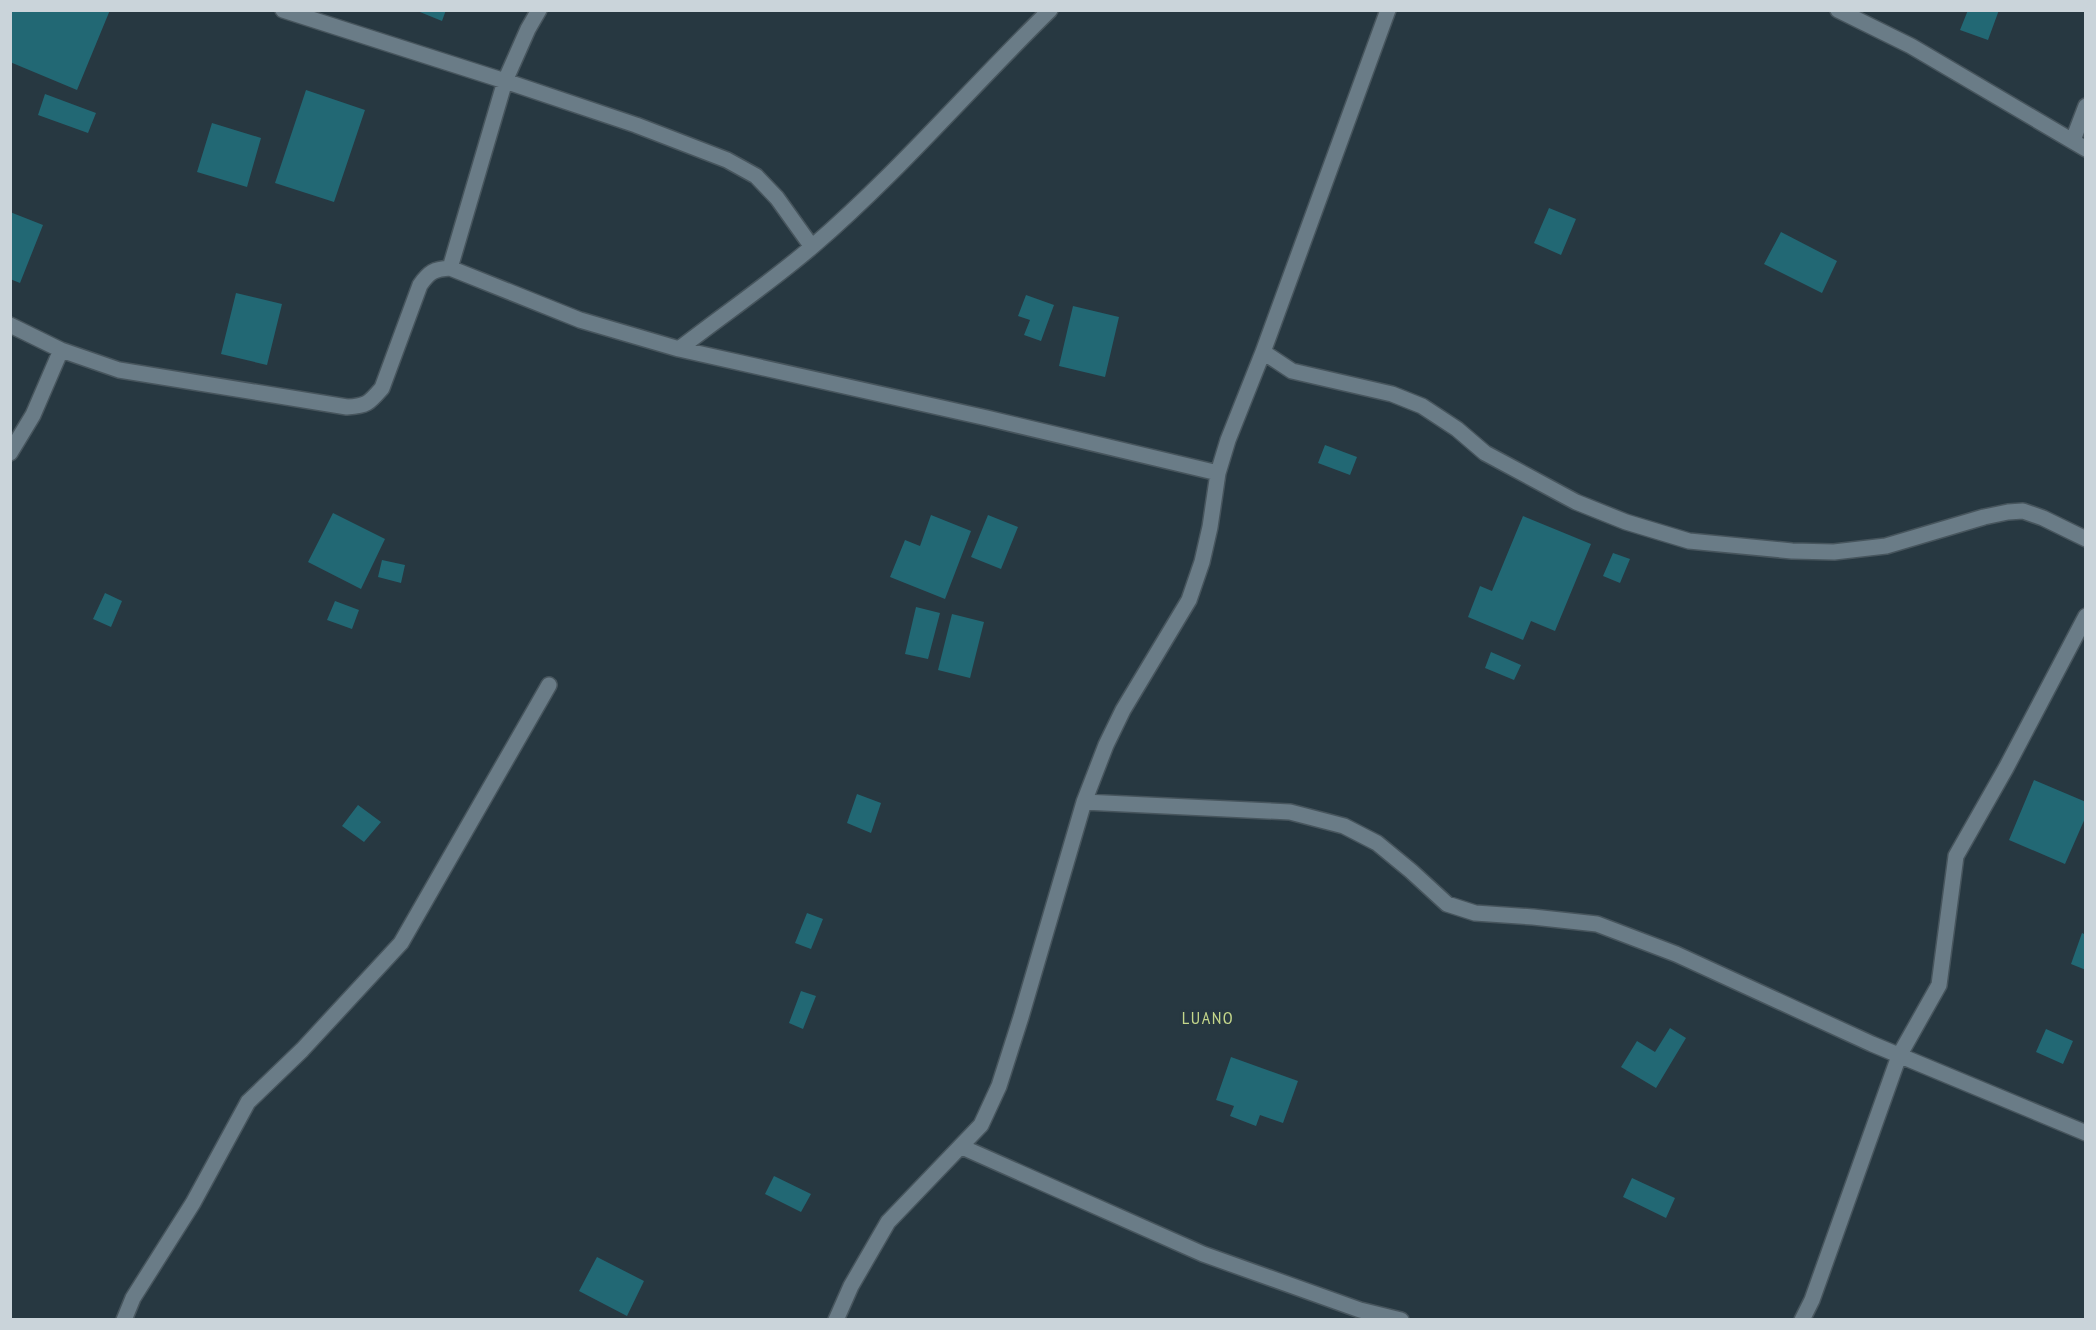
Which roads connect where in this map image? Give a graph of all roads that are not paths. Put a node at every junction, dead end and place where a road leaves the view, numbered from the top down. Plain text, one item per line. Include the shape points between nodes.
1 (284, 10) edge
2 (539, 10) edge
3 (1050, 10) edge
4 (1388, 10) edge
5 (1838, 10) edge
6 (506, 81) junction
7 (2085, 106) edge
8 (2079, 145) edge
9 (812, 247) junction
10 (450, 268) junction
11 (10, 325) edge
12 (679, 349) junction
13 (61, 350) junction
14 (1263, 352) junction
15 (10, 453) edge
16 (1218, 473) junction
17 (2085, 539) edge
18 (2085, 616) edge
19 (549, 686) dead end
20 (1083, 802) junction
21 (1899, 1056) junction
22 (2085, 1133) edge
23 (962, 1147) junction
24 (124, 1320) edge
25 (836, 1320) edge
26 (1401, 1320) edge
27 (1802, 1320) edge

1 - 6 street
2 - 6 street
3 - 9 street via 914,151
4 - 14 street
5 - 8 street via 1911,46
6 - 9 street via 727,160 756,176
6 - 10 street
7 - 8 street
9 - 12 street
10 - 12 street via 580,320
10 - 13 street via 435,269 420,285 381,388 364,406 347,407 119,370
11 - 13 street
12 - 16 street
13 - 15 street via 33,414
14 - 16 street
14 - 17 street via 1292,371 1392,394 1422,406 1485,453 1576,502 1689,541 1834,552 1886,546 1984,517 2015,512 2043,518
16 - 20 street via 1210,527 1189,600 1123,710
18 - 21 street via 1956,856 1939,985
19 - 24 street via 401,943 248,1102 193,1203 133,1298
20 - 21 street via 1290,812 1344,826 1377,843 1447,904 1475,913 1597,924 1676,954
20 - 23 street via 999,1086 981,1125
21 - 22 street
21 - 27 street
23 - 25 street via 888,1222 850,1286
23 - 26 street via 1203,1254 1360,1310

